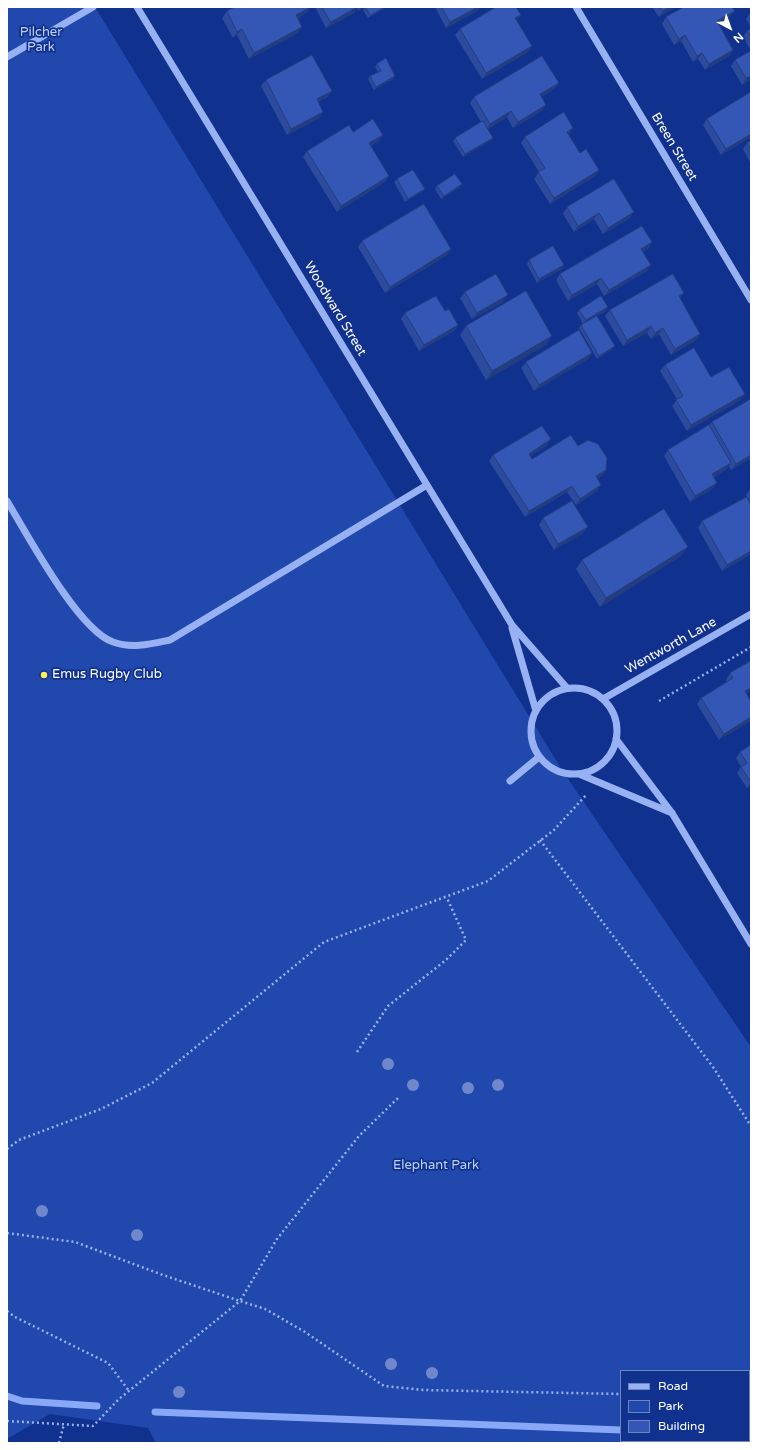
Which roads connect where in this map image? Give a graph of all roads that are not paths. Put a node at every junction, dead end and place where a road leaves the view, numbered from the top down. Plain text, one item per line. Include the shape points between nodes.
1 (93, 7) edge
2 (137, 7) edge
3 (576, 7) edge
4 (7, 57) edge
5 (751, 300) edge
6 (427, 485) junction
7 (7, 501) edge
8 (751, 614) edge
9 (512, 625) junction
10 (567, 688) junction
11 (603, 699) junction
12 (536, 711) junction
13 (616, 739) junction
14 (539, 757) junction
15 (579, 774) junction
16 (510, 781) dead end
17 (672, 813) junction
18 (751, 944) edge

1 - 4 street
2 - 6 street, Woodward Street
3 - 5 street, Breen Street
6 - 7 street via 170,640 132,646 112,642 85,622 51,574
6 - 9 street, Woodward Street
8 - 11 street, Wentworth Lane
9 - 10 street, Woodward Street
9 - 12 street, Woodward Street
10 - 11 street via 587,690
10 - 12 street via 548,696
11 - 13 street via 614,714 617,726
12 - 14 street via 531,723 531,735
13 - 15 street via 611,753 601,764
13 - 17 street
14 - 15 street via 557,771
14 - 16 street
15 - 17 street
17 - 18 street

